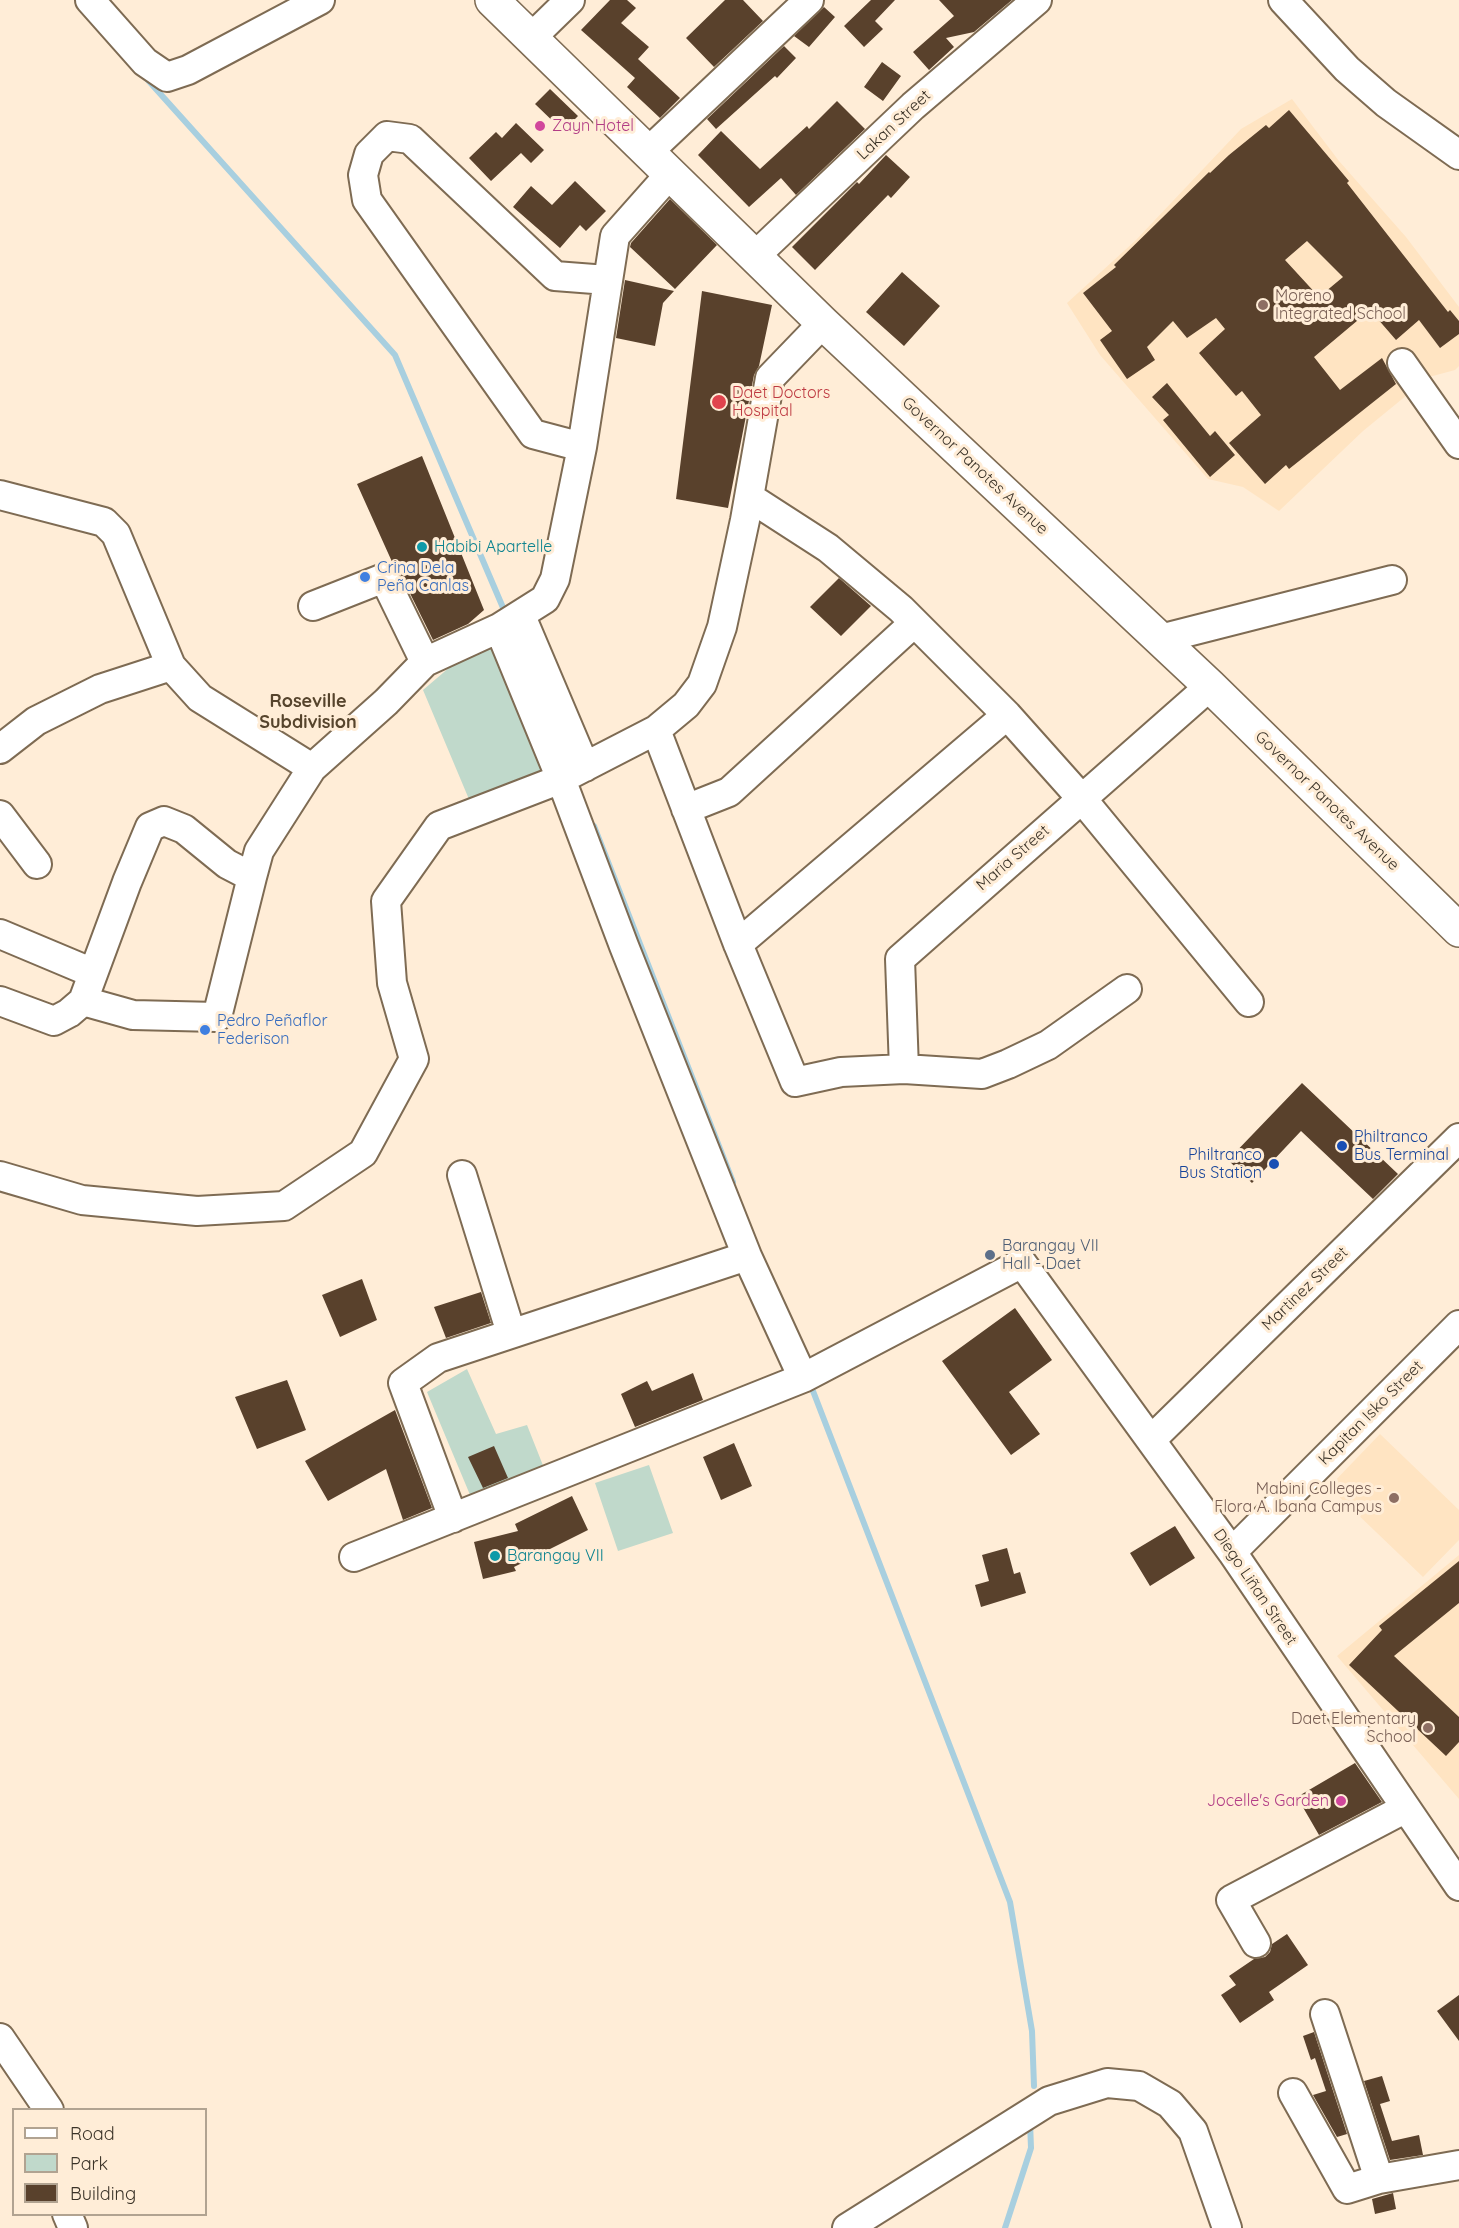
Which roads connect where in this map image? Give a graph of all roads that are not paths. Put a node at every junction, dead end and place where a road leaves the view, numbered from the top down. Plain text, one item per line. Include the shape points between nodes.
1 (90, 0) edge
2 (320, 0) edge
3 (492, 0) edge
4 (570, 0) edge
5 (809, 0) edge
6 (1037, 0) edge
7 (1283, 0) edge
8 (531, 38) junction
9 (1459, 154) edge
10 (659, 163) junction
11 (755, 256) junction
12 (607, 280) junction
13 (823, 323) junction
14 (1402, 363) dead end
15 (1459, 444) edge
16 (582, 447) junction
17 (0, 495) edge
18 (749, 497) junction
19 (1392, 580) dead end
20 (313, 606) dead end
21 (510, 622) junction
22 (914, 622) junction
23 (1160, 639) junction
24 (425, 662) junction
25 (171, 666) junction
26 (1210, 686) junction
27 (1007, 714) junction
28 (656, 730) junction
29 (0, 749) edge
30 (312, 768) junction
31 (573, 773) junction
32 (1082, 799) junction
33 (686, 809) junction
34 (5, 834) edge
35 (37, 864) dead end
36 (252, 877) junction
37 (1459, 930) edge
38 (0, 934) edge
39 (738, 944) junction
40 (93, 973) junction
41 (1127, 989) dead end
42 (0, 1001) edge
43 (83, 1001) junction
44 (1249, 1002) dead end
45 (904, 1069) junction
46 (1459, 1138) edge
47 (462, 1175) dead end
48 (0, 1176) edge
49 (747, 1256) junction
50 (1459, 1325) edge
51 (511, 1333) junction
52 (803, 1378) junction
53 (1152, 1439) junction
54 (453, 1518) junction
55 (1232, 1552) junction
56 (354, 1557) dead end
57 (1406, 1808) junction
58 (1459, 1886) edge
59 (1256, 1943) dead end
60 (1325, 2014) dead end
61 (0, 2038) edge
62 (1293, 2093) dead end
63 (48, 2108) edge
64 (1459, 2165) edge
65 (1379, 2179) junction
66 (847, 2228) edge
67 (1227, 2228) edge

1 - 2 street via 145,62 167,77 189,70
3 - 8 main road, Governor Panotes Avenue
4 - 8 street
5 - 10 street
6 - 11 street, Lakan Street via 913,106
7 - 9 street via 1347,69 1386,103
8 - 10 main road, Governor Panotes Avenue
10 - 11 main road, Governor Panotes Avenue
10 - 12 street via 615,236
11 - 13 main road, Governor Panotes Avenue
12 - 16 street
12 - 16 street via 555,276 410,139 387,136 369,154 363,175 366,200 533,434
13 - 18 street via 770,378
13 - 23 main road, Governor Panotes Avenue
14 - 15 street
16 - 21 street via 555,579 545,599
17 - 25 street via 104,522 116,534
18 - 22 street via 828,548
18 - 28 street via 712,659 702,684 686,705
19 - 23 street
20 - 24 street via 384,578
21 - 24 street
21 - 31 street
22 - 27 street
22 - 33 street via 729,792
23 - 26 main road, Governor Panotes Avenue
24 - 30 street
25 - 29 street via 100,689 36,721
25 - 30 street via 200,698
26 - 32 street, Maria Street
26 - 37 main road, Governor Panotes Avenue
27 - 32 street
27 - 39 street
28 - 31 street
28 - 33 street
30 - 36 street via 259,851
31 - 48 street via 439,826 386,901 392,983 414,1059 363,1153 284,1206 197,1211 82,1200
31 - 49 street via 624,946
32 - 44 street
32 - 45 street, Maria Street via 900,959
33 - 39 street
34 - 35 street
36 - 40 street via 227,864 184,829 164,820 150,827
36 - 43 street via 217,1017 133,1016
38 - 40 street
39 - 45 street via 795,1082 842,1072
40 - 43 street
41 - 45 street via 1048,1045 982,1074
42 - 43 street via 54,1021
46 - 53 street, Martinez Street
47 - 51 street
49 - 51 street
49 - 52 street
50 - 55 street, Kapitan Isko Street
51 - 54 street via 438,1358 403,1383
52 - 53 street, Diego Liñan Street via 1022,1263
52 - 54 street
53 - 55 street, Diego Liñan Street
54 - 56 street
55 - 57 street, Diego Liñan Street
57 - 58 street, Diego Liñan Street
57 - 59 street via 1232,1900
60 - 65 street
61 - 63 street
62 - 65 street via 1347,2189
64 - 65 street
66 - 67 street via 1049,2101 1107,2083 1139,2086 1170,2104 1193,2131

